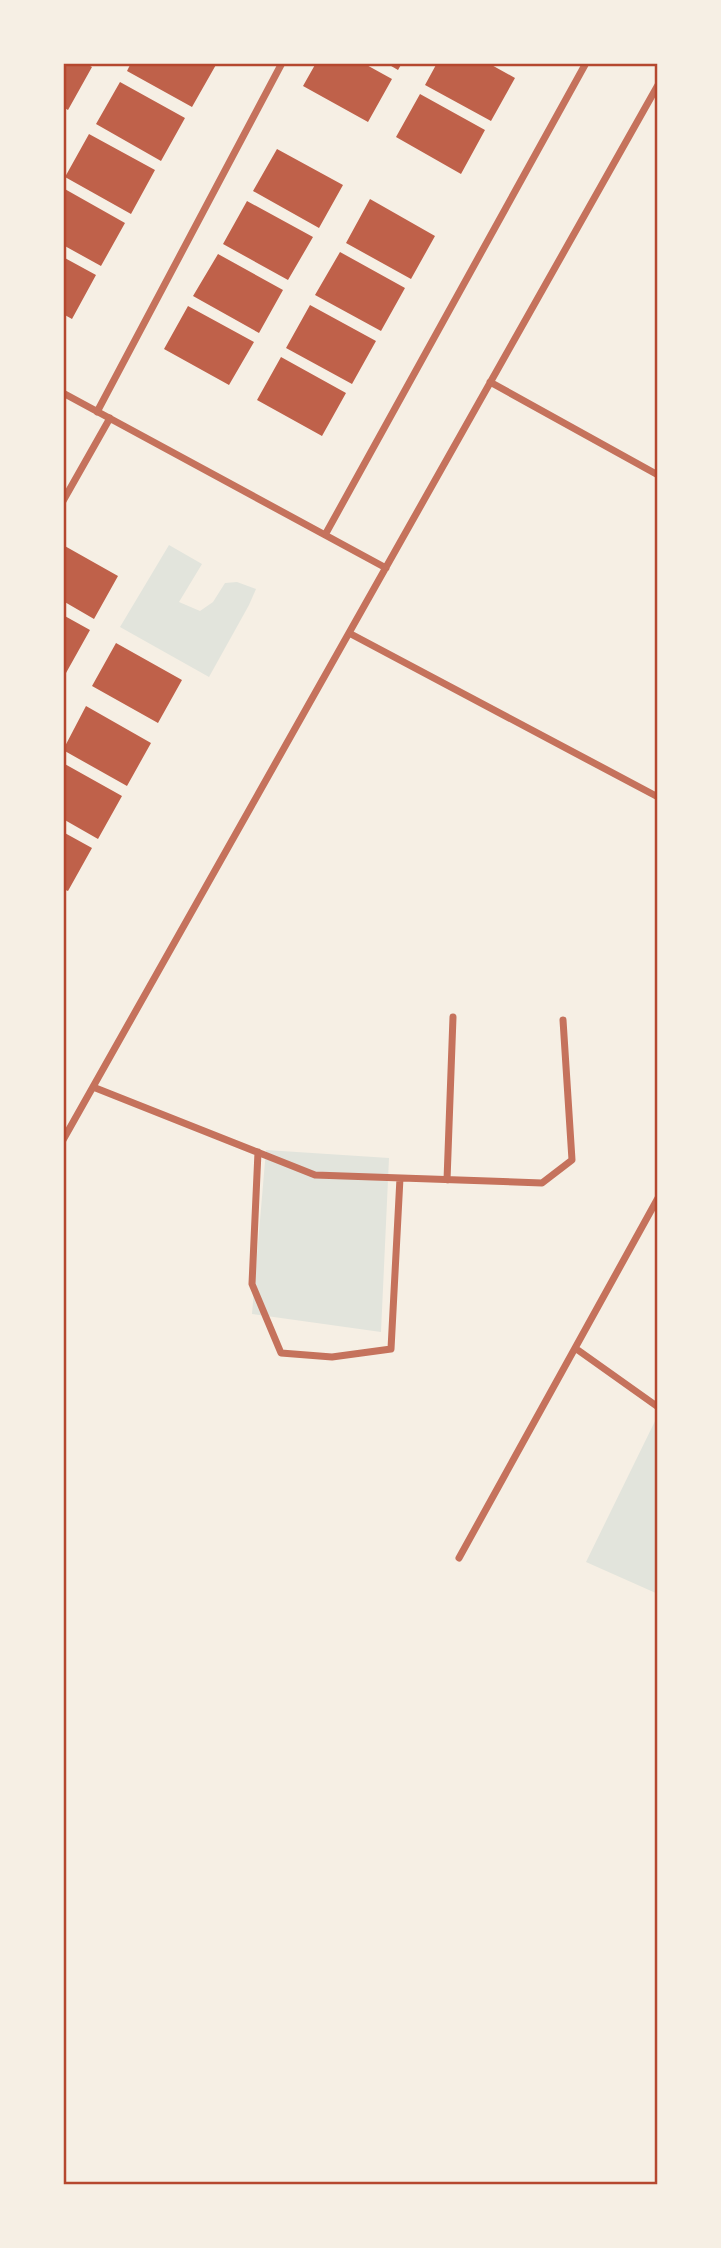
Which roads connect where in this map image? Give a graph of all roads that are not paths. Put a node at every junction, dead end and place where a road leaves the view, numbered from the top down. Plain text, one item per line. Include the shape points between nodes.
1 (282, 63) edge
2 (586, 63) edge
3 (658, 85) edge
4 (490, 382) junction
5 (63, 393) edge
6 (97, 412) junction
7 (110, 418) junction
8 (658, 475) edge
9 (63, 501) edge
10 (325, 535) junction
11 (386, 568) junction
12 (349, 633) junction
13 (658, 797) edge
14 (453, 1017) dead end
15 (563, 1020) dead end
16 (93, 1087) junction
17 (63, 1140) edge
18 (258, 1152) junction
19 (400, 1178) junction
20 (447, 1180) junction
21 (658, 1198) edge
22 (575, 1348) junction
23 (658, 1407) edge
24 (459, 1558) dead end

1 - 6 street
2 - 10 street
3 - 4 street
4 - 8 street
4 - 11 street
5 - 6 street
6 - 7 street
7 - 9 street
7 - 10 street
10 - 11 street
11 - 12 street
12 - 13 street
12 - 16 street
14 - 20 street
15 - 20 street via 572,1160 542,1183
16 - 17 street
16 - 18 street
18 - 19 street via 315,1174
18 - 19 street via 252,1284 281,1353 332,1356 391,1349
19 - 20 street
21 - 22 street
22 - 23 street
22 - 24 street

